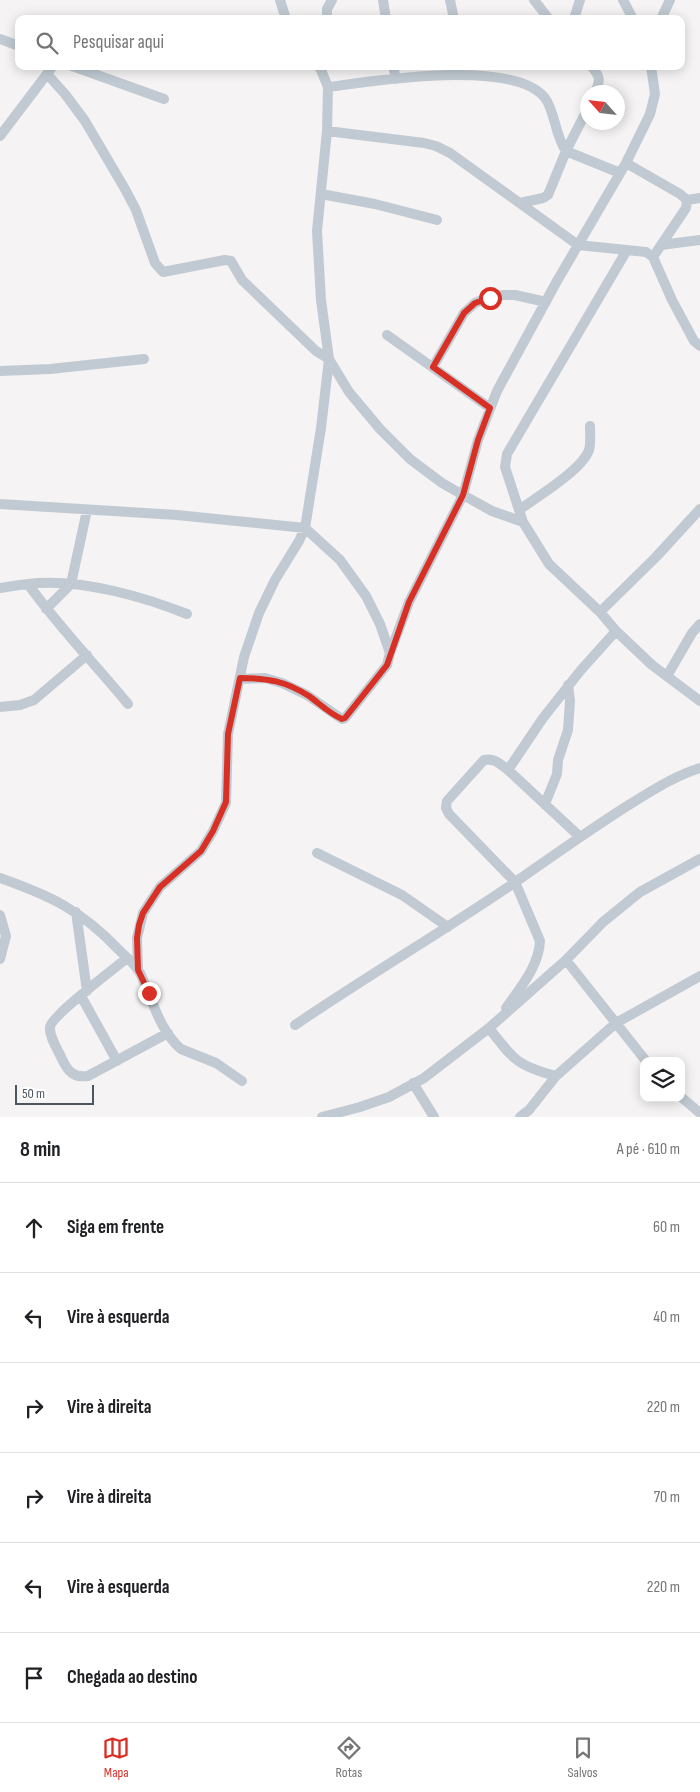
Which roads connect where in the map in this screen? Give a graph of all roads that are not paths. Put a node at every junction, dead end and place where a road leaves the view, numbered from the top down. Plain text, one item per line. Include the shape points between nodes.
1 (280, 0) edge
2 (332, 0) edge
3 (382, 0) edge
4 (450, 0) edge
5 (534, 0) edge
6 (580, 0) edge
7 (623, 0) edge
8 (670, 0) edge
9 (285, 15) edge
10 (326, 15) edge
11 (385, 15) edge
12 (453, 15) edge
13 (546, 15) edge
14 (575, 15) edge
15 (631, 15) edge
16 (663, 15) edge
17 (0, 39) edge
18 (15, 45) edge
19 (50, 70) edge
20 (83, 70) edge
21 (322, 70) edge
22 (394, 70) edge
23 (594, 70) edge
24 (652, 70) edge
25 (477, 71) edge
26 (396, 78) junction
27 (598, 85) edge
28 (328, 88) junction
29 (164, 99) dead end
30 (580, 124) edge
31 (327, 131) junction
32 (0, 136) edge
33 (566, 151) junction
34 (626, 163) junction
35 (620, 173) junction
36 (321, 194) junction
37 (700, 198) edge
38 (687, 200) junction
39 (520, 203) junction
40 (437, 220) dead end
41 (700, 240) edge
42 (578, 245) junction
43 (661, 245) junction
44 (627, 250) junction
45 (653, 257) junction
46 (546, 302) junction
47 (387, 335) dead end
48 (700, 346) edge
49 (144, 359) dead end
50 (329, 359) junction
51 (433, 367) junction
52 (0, 371) edge
53 (490, 408) junction
54 (590, 426) dead end
55 (463, 495) junction
56 (0, 504) edge
57 (700, 509) edge
58 (87, 510) junction
59 (519, 510) junction
60 (523, 522) junction
61 (305, 528) junction
62 (28, 584) junction
63 (71, 584) junction
64 (0, 588) edge
65 (46, 609) junction
66 (600, 612) junction
67 (187, 614) dead end
68 (700, 624) edge
69 (616, 631) junction
70 (390, 654) junction
71 (87, 655) junction
72 (667, 676) junction
73 (240, 678) junction
74 (568, 685) junction
75 (700, 701) edge
76 (128, 704) dead end
77 (0, 707) edge
78 (700, 768) edge
79 (508, 770) junction
80 (544, 804) junction
81 (579, 836) junction
82 (317, 853) dead end
83 (700, 859) edge
84 (0, 878) edge
85 (515, 882) junction
86 (76, 912) junction
87 (0, 916) edge
88 (448, 927) junction
89 (127, 958) junction
90 (0, 959) edge
91 (566, 960) junction
92 (138, 970) junction
93 (700, 976) edge
94 (84, 993) junction
95 (499, 1020) junction
96 (616, 1023) junction
97 (295, 1025) dead end
98 (489, 1028) junction
99 (168, 1033) junction
100 (643, 1057) edge
101 (117, 1061) junction
102 (556, 1076) junction
103 (242, 1081) dead end
104 (413, 1083) junction
105 (685, 1100) edge
106 (699, 1110) edge
107 (322, 1117) edge
108 (434, 1117) edge
109 (520, 1117) edge

1 - 9 street
2 - 10 street
3 - 11 street
4 - 12 street
5 - 13 street
6 - 14 street
7 - 15 street
8 - 16 street
17 - 18 street
19 - 32 street
19 - 50 street via 125,189 159,269 163,272 231,261 242,280 316,351
20 - 29 street
21 - 28 street
22 - 26 street
23 - 27 street via 600,78
24 - 34 street via 655,94 652,107
25 - 26 street
25 - 33 street via 521,82 545,98
26 - 28 street
28 - 31 street
30 - 33 street
31 - 36 street
31 - 39 street via 436,146
33 - 35 street
33 - 39 street via 548,195
34 - 35 street
34 - 38 street
35 - 42 street
36 - 40 street
36 - 50 street via 317,231
37 - 38 street
38 - 43 street via 686,208
39 - 42 street
41 - 43 street
42 - 44 street
42 - 46 street
43 - 45 street
44 - 45 street via 646,252
44 - 59 street via 508,454 505,468
45 - 48 street via 672,300 694,341
46 - 51 street via 504,295 475,303 464,313
46 - 53 street
47 - 51 street
49 - 52 street
50 - 55 street via 349,392 380,429 410,459
50 - 61 street
51 - 53 street
53 - 55 street
54 - 59 street via 590,448 584,460
55 - 60 street via 492,511
55 - 70 street via 409,602
56 - 58 street
57 - 66 street
58 - 61 street
58 - 63 street
59 - 60 street
60 - 66 street via 549,564
61 - 70 street via 340,560 366,596
61 - 73 street via 259,613
62 - 63 street
62 - 64 street
62 - 65 street
63 - 65 street
63 - 67 street via 116,591
65 - 71 street
66 - 69 street
68 - 72 street
69 - 72 street
69 - 74 street
70 - 73 street via 387,665 342,719 307,695 282,683 265,678
71 - 76 street
71 - 77 street via 34,700
72 - 75 street
73 - 92 street via 228,734 226,802 201,851 160,887 143,913 137,938
74 - 79 street
74 - 80 street via 568,730 557,774
78 - 81 street via 684,773
79 - 80 street
79 - 85 street via 496,761 484,760 447,801 446,808
80 - 81 street
81 - 85 street
82 - 88 street via 402,895
83 - 91 street via 640,892
84 - 86 street via 42,893
85 - 88 street
85 - 95 street via 540,941 540,950
86 - 89 street via 101,931
86 - 94 street
87 - 90 street via 6,936
88 - 97 street
89 - 92 street
89 - 94 street
91 - 95 street
91 - 96 street
92 - 99 street
93 - 96 street
94 - 101 street
94 - 101 street via 50,1026 67,1069 81,1077 88,1076
95 - 98 street
96 - 100 street
96 - 102 street
98 - 102 street via 522,1065
98 - 104 street
99 - 101 street
99 - 103 street via 181,1050 216,1063
102 - 109 street
104 - 107 street via 389,1097
104 - 108 street
105 - 106 street

